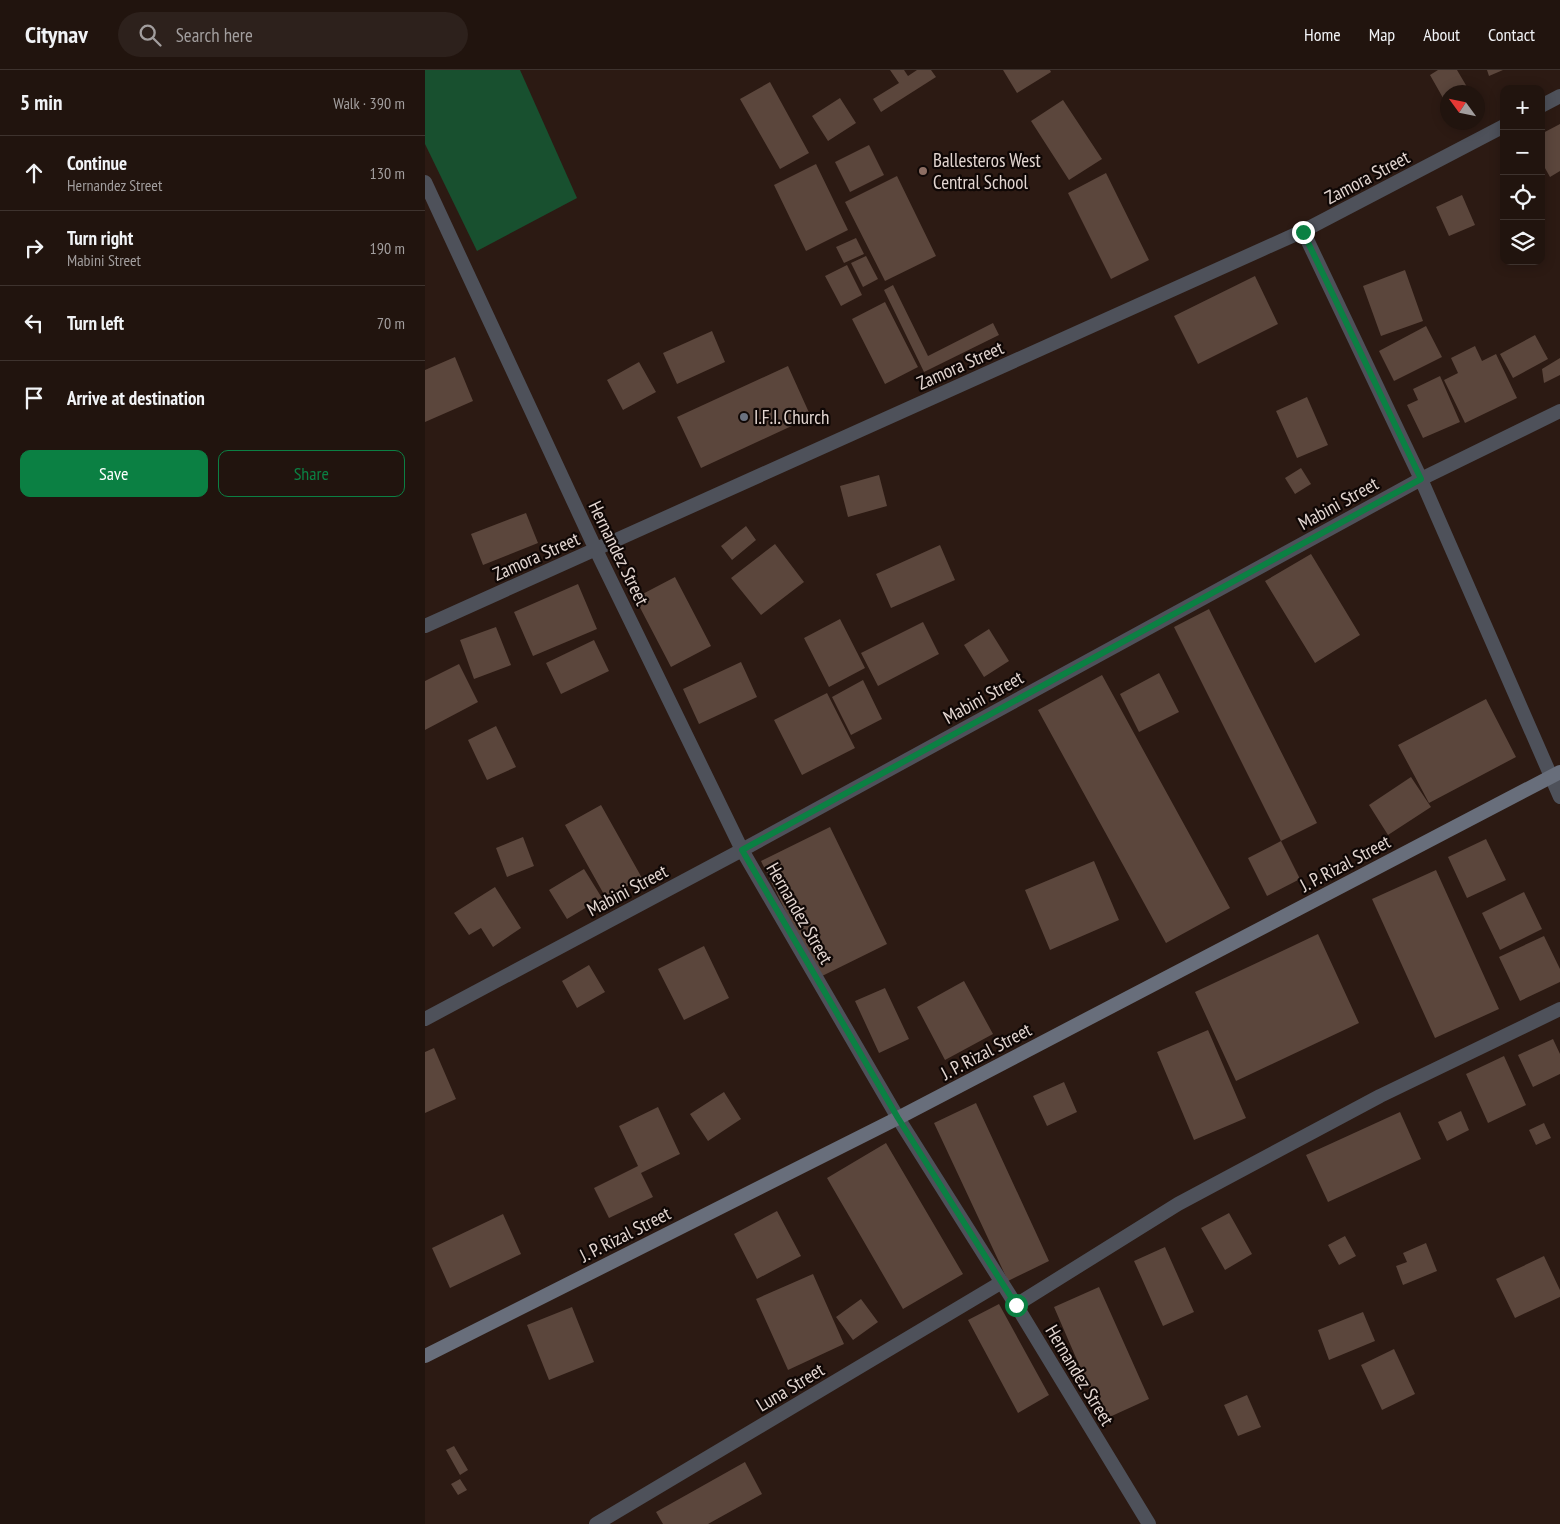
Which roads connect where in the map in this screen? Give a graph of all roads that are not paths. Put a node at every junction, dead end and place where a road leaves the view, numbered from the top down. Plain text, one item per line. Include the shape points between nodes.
1 (1560, 96) edge
2 (1545, 104) edge
3 (1500, 128) edge
4 (425, 182) edge
5 (1303, 232) junction
6 (1560, 411) edge
7 (1421, 479) junction
8 (596, 550) junction
9 (425, 626) edge
10 (1555, 774) edge
11 (1560, 796) edge
12 (742, 850) junction
13 (1560, 1009) edge
14 (425, 1018) edge
15 (898, 1118) junction
16 (1002, 1282) junction
17 (1016, 1305) junction
18 (425, 1356) edge
19 (596, 1524) edge
20 (1149, 1524) edge

1 - 2 street
3 - 5 street, Zamora Street
4 - 8 street, Hernandez Street
5 - 7 street
5 - 8 street, Zamora Street
6 - 7 street, Mabini Street
7 - 10 street
7 - 12 street, Mabini Street
8 - 9 street, Zamora Street
8 - 12 street, Hernandez Street
10 - 11 street
10 - 15 main road, J. P. Rizal Street
12 - 14 street, Mabini Street
12 - 15 street, Hernandez Street
13 - 17 street via 1380,1096 1178,1204
15 - 16 street, Hernandez Street
15 - 18 main road, J. P. Rizal Street
16 - 17 street, Hernandez Street
16 - 19 street, Luna Street
17 - 20 street, Hernandez Street

